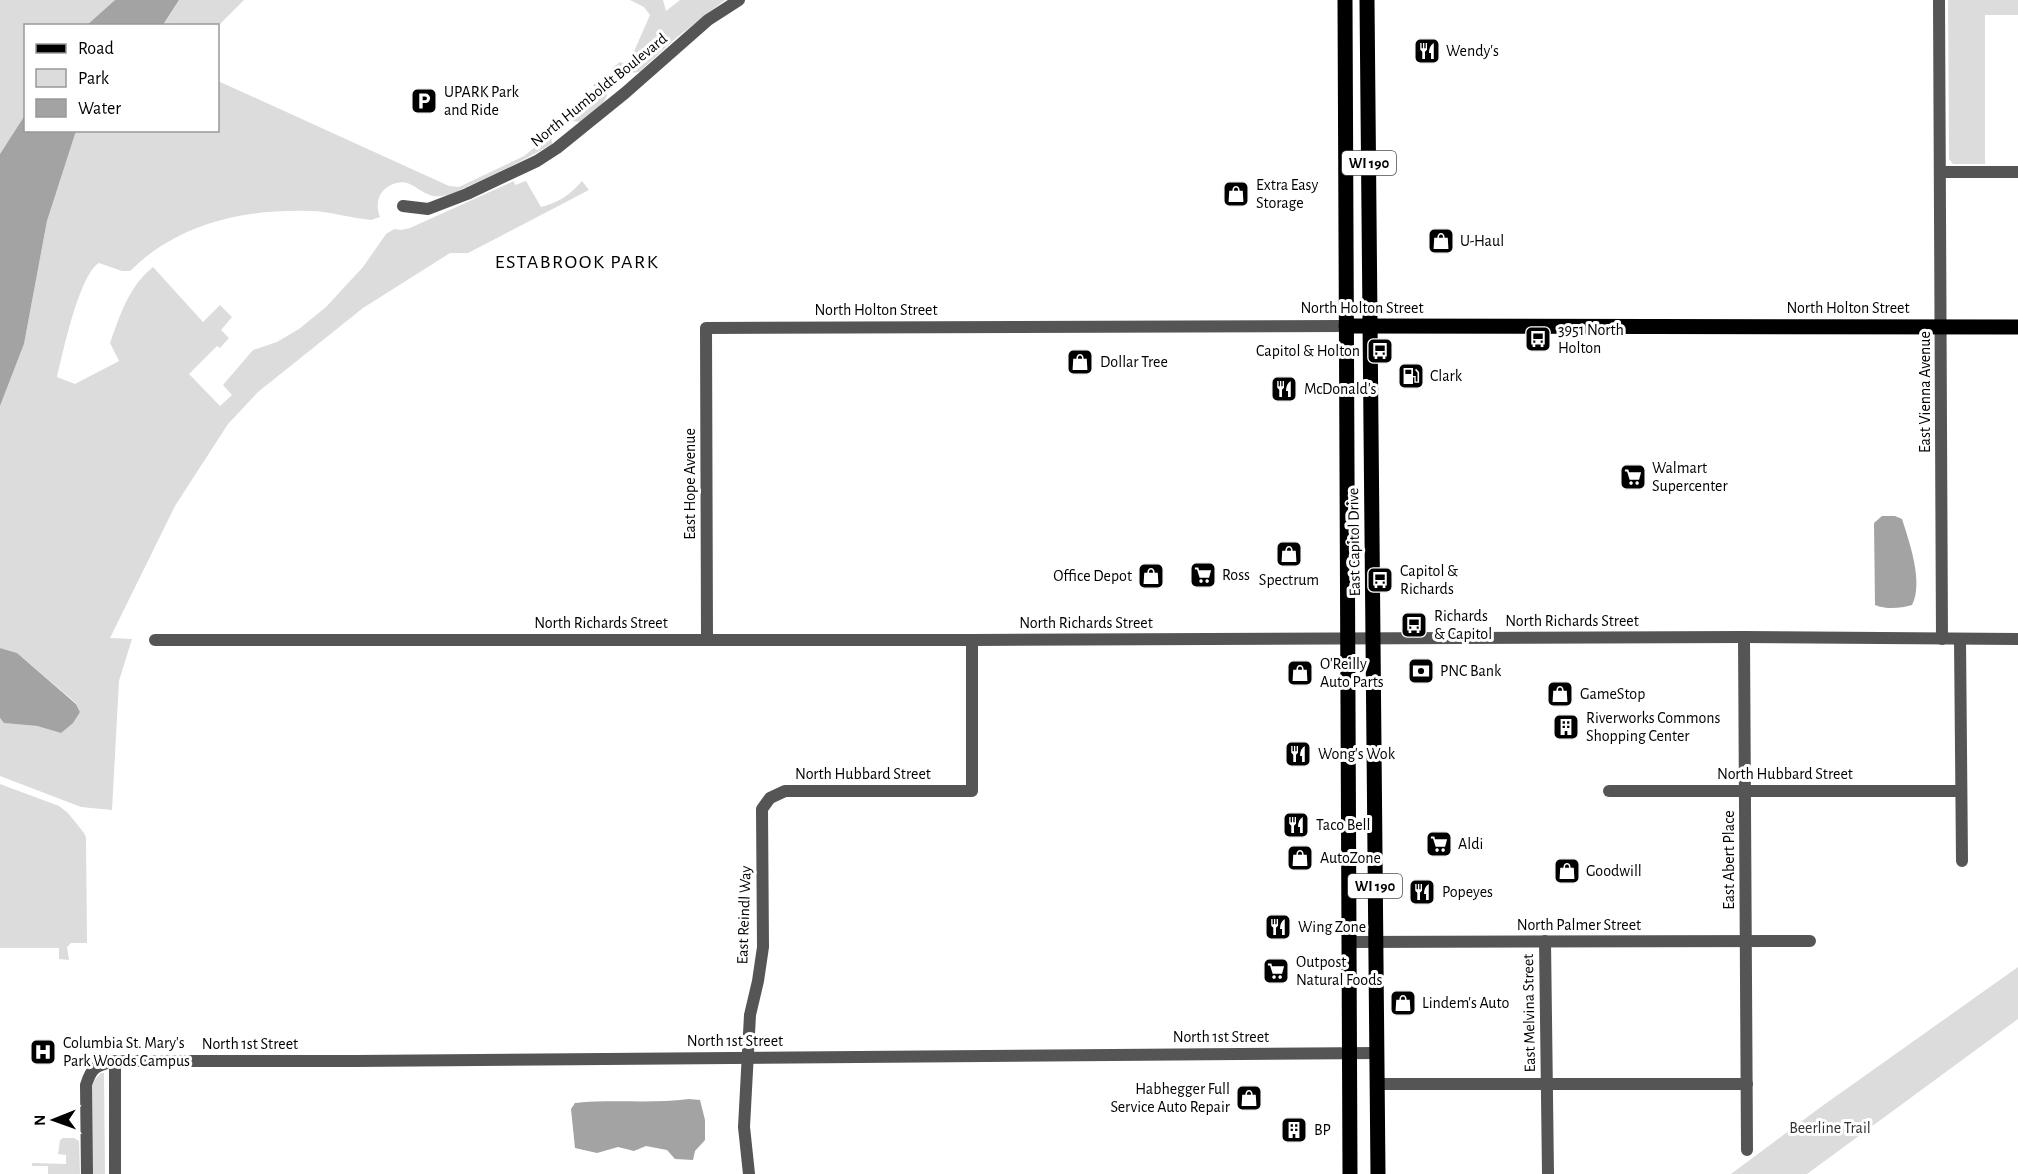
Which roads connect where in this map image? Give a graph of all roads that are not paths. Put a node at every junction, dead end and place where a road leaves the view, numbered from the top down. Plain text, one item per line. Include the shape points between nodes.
1 (739, 0) edge
2 (1345, 0) edge
3 (1367, 0) edge
4 (1939, 0) edge
5 (1940, 172) junction
6 (2018, 172) edge
7 (402, 206) dead end
8 (1346, 326) junction
9 (1370, 326) junction
10 (1941, 327) junction
11 (2018, 327) edge
12 (706, 328) joint
13 (1744, 637) junction
14 (1347, 638) junction
15 (1373, 639) junction
16 (1942, 639) junction
17 (1960, 639) junction
18 (2018, 639) edge
19 (155, 640) dead end
20 (708, 640) junction
21 (972, 640) junction
22 (1609, 791) dead end
23 (1745, 791) junction
24 (1961, 791) junction
25 (762, 809) joint
26 (1962, 861) dead end
27 (1810, 940) dead end
28 (1545, 941) junction
29 (1746, 941) junction
30 (1349, 942) junction
31 (1376, 942) junction
32 (1350, 1053) junction
33 (1377, 1053) junction
34 (749, 1057) junction
35 (114, 1061) junction
36 (1377, 1084) junction
37 (1546, 1084) junction
38 (1747, 1084) junction
39 (1747, 1150) dead end
40 (87, 1174) edge
41 (115, 1174) edge
42 (749, 1174) edge
43 (1350, 1174) edge
44 (1378, 1174) edge
45 (1548, 1174) edge

1 - 7 street, North Humboldt Boulevard via 708,20 625,93 537,161 428,209
2 - 8 main road, East Capitol Drive / WI 190
3 - 9 main road, East Capitol Drive / WI 190
4 - 5 street, East Vienna Avenue
5 - 6 street
5 - 10 street, East Vienna Avenue
8 - 9 main road, North Holton Street
8 - 12 street, North Holton Street
8 - 14 main road, East Capitol Drive / WI 190
9 - 10 main road, North Holton Street
9 - 15 main road, East Capitol Drive / WI 190
10 - 11 main road, North Holton Street
10 - 16 street, East Vienna Avenue
12 - 20 street, East Hope Avenue
13 - 15 street, North Richards Street
13 - 16 street, North Richards Street
13 - 23 street, East Abert Place
14 - 15 street, North Richards Street
14 - 21 street, North Richards Street
14 - 30 main road, East Capitol Drive / WI 190
15 - 31 main road, East Capitol Drive / WI 190
16 - 17 street, North Richards Street
17 - 18 street, North Richards Street
17 - 24 street
19 - 20 street, North Richards Street
20 - 21 street, North Richards Street
21 - 25 street, North Hubbard Street via 972,790 785,791 770,798
22 - 23 street, North Hubbard Street
23 - 24 street, North Hubbard Street
23 - 29 street, East Abert Place
24 - 26 street
25 - 34 street, East Reindl Way via 763,946 750,1015
27 - 29 street, North Palmer Street
28 - 29 street, North Palmer Street
28 - 31 street, North Palmer Street
28 - 37 street, East Melvina Street
29 - 38 street, East Abert Place
30 - 31 street, North Palmer Street
30 - 32 main road, East Capitol Drive / WI 190
31 - 33 main road, East Capitol Drive / WI 190
32 - 33 street, North 1st Street
32 - 34 street, North 1st Street
32 - 43 main road, WI 190
33 - 36 main road, East Capitol Drive / WI 190
34 - 35 street, North 1st Street
34 - 42 street, East Reindl Way via 744,1128
35 - 40 street, North 1st Street via 95,1066 86,1085
35 - 41 street
36 - 37 street
36 - 44 main road, WI 190
37 - 38 street
37 - 45 street, East Melvina Street
38 - 39 street, East Abert Place

